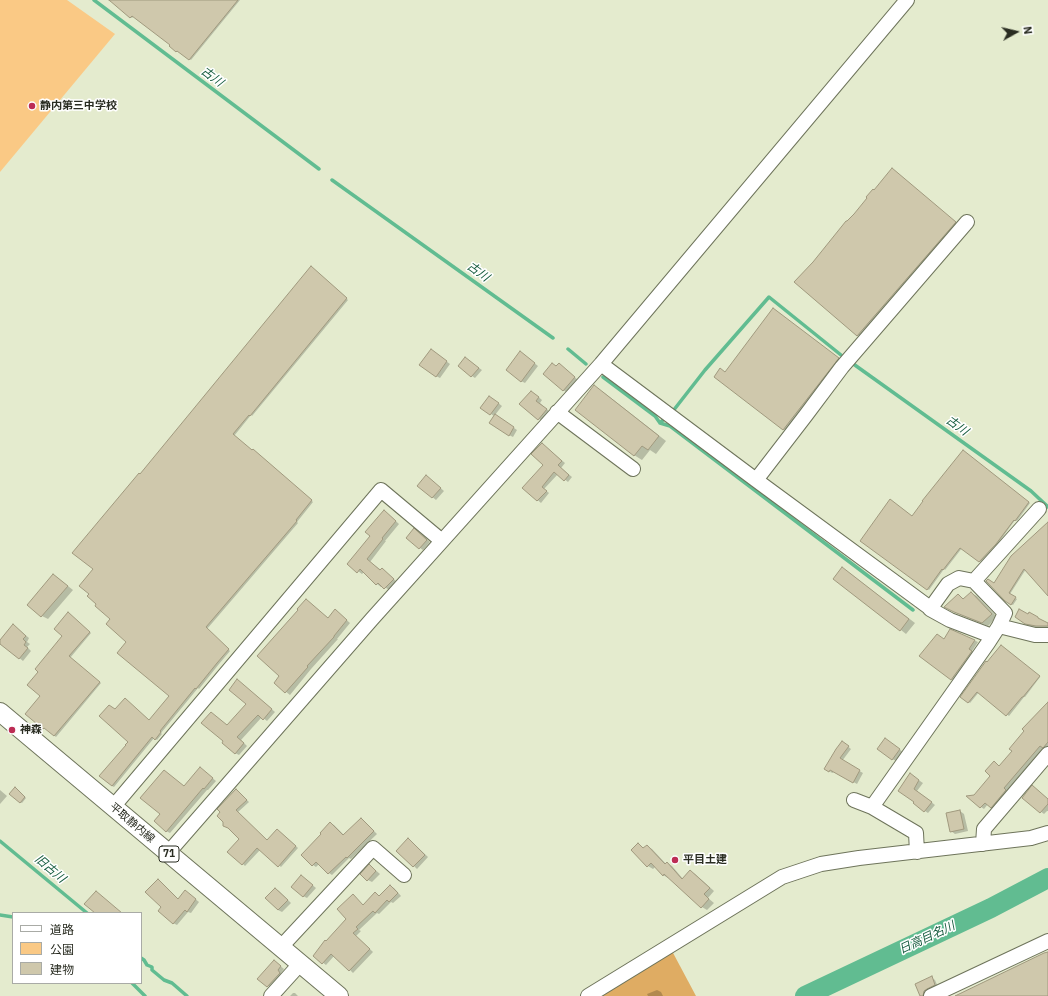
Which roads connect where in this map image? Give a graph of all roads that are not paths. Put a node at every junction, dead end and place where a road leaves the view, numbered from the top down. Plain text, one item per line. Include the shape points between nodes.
1 (907, 0) edge
2 (967, 222) dead end
3 (601, 364) junction
4 (557, 412) junction
5 (633, 469) dead end
6 (756, 480) junction
7 (1039, 509) dead end
8 (442, 541) junction
9 (974, 581) junction
10 (930, 608) junction
11 (996, 631) junction
12 (1048, 636) edge
13 (0, 712) edge
14 (1048, 754) edge
15 (854, 800) dead end
16 (872, 807) junction
17 (113, 808) junction
18 (1048, 833) edge
19 (983, 844) junction
20 (918, 852) junction
21 (168, 853) junction
22 (404, 875) dead end
23 (1048, 942) edge
24 (280, 948) junction
25 (300, 964) junction
26 (271, 996) edge
27 (339, 996) edge
28 (588, 996) edge
29 (931, 996) edge

1 - 3 street
2 - 6 street via 842,367
3 - 4 street
3 - 6 street
4 - 5 street
4 - 8 street
6 - 10 street
7 - 9 street
8 - 17 street via 381,490
8 - 21 street
9 - 10 street via 959,578 948,584
9 - 11 street via 1005,614
10 - 11 street via 950,620
11 - 12 street
11 - 16 street
13 - 17 main road, 平取静内線 / 71
14 - 19 street via 984,829
15 - 16 street
16 - 20 street via 916,833
17 - 21 main road, 平取静内線 / 71
18 - 19 street via 1031,838
19 - 20 street
20 - 28 street via 821,864 782,877
21 - 24 main road, 平取静内線 / 71
22 - 24 street via 372,848
23 - 29 street
24 - 25 main road, 平取静内線 / 71
25 - 26 street
25 - 27 main road, 平取静内線 / 71

